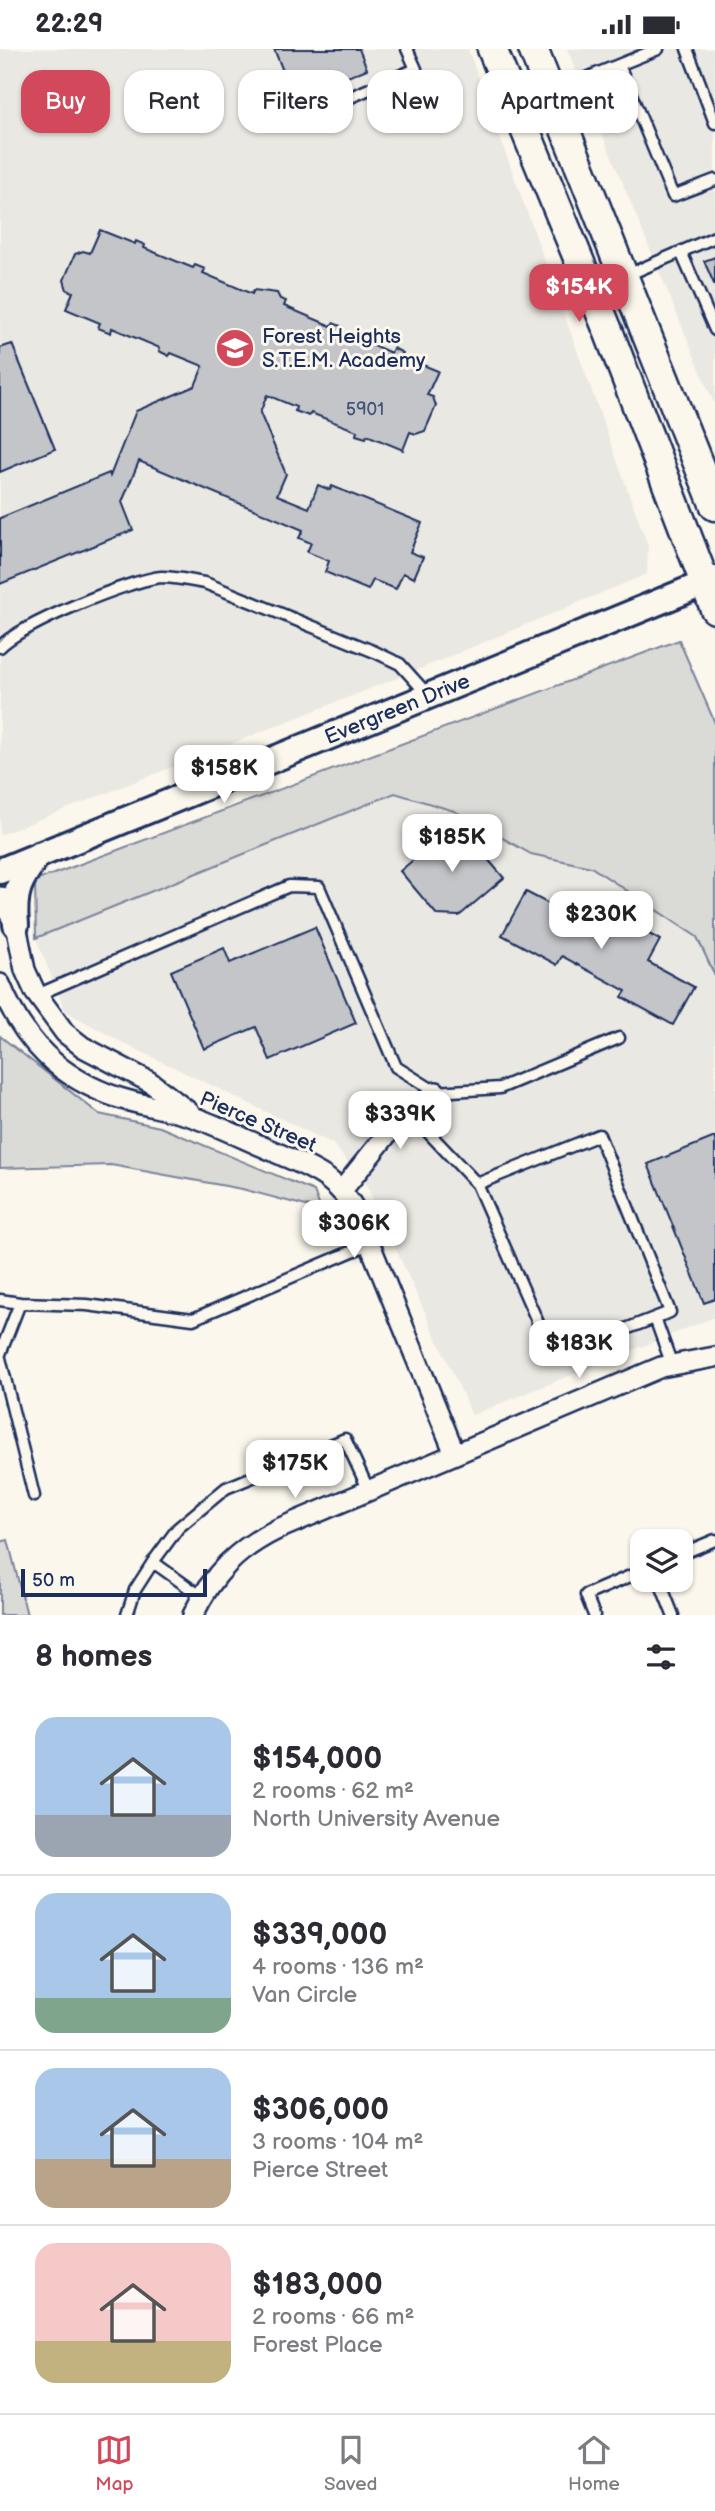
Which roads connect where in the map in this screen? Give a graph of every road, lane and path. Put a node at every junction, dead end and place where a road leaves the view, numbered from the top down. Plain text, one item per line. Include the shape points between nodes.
1 (407, 49) edge
2 (492, 49) edge
3 (533, 49) edge
4 (659, 49) edge
5 (687, 49) edge
6 (619, 65) junction
7 (542, 70) edge
8 (607, 70) edge
9 (353, 96) edge
10 (715, 124) edge
11 (567, 133) edge
12 (715, 180) edge
13 (715, 237) edge
14 (681, 252) junction
15 (624, 277) junction
16 (715, 330) edge
17 (715, 506) edge
18 (711, 591) edge
19 (0, 647) edge
20 (430, 697) junction
21 (38, 855) junction
22 (0, 871) edge
23 (0, 897) edge
24 (16, 925) junction
25 (0, 984) edge
26 (37, 995) junction
27 (619, 1038) dead end
28 (436, 1092) junction
29 (410, 1112) junction
30 (196, 1118) junction
31 (477, 1184) junction
32 (343, 1189) junction
33 (369, 1244) junction
34 (0, 1300) edge
35 (20, 1303) junction
36 (655, 1318) junction
37 (0, 1356) edge
38 (715, 1357) edge
39 (672, 1365) junction
40 (455, 1454) junction
41 (369, 1491) junction
42 (34, 1496) dead end
43 (715, 1540) edge
44 (693, 1549) edge
45 (153, 1562) junction
46 (630, 1576) edge
47 (664, 1592) edge
48 (202, 1597) junction
49 (127, 1615) edge
50 (193, 1615) edge
51 (594, 1615) edge
52 (673, 1615) edge

1 - 9 lane via 416,69
2 - 18 main road
3 - 7 main road
4 - 6 lane
5 - 10 lane
6 - 8 lane
6 - 12 lane via 673,196
11 - 15 main road
13 - 14 lane
14 - 15 lane
14 - 16 lane
15 - 17 main road
18 - 20 street, Evergreen Drive
19 - 20 lane via 18,632 111,592 145,580 179,578 205,583 384,656 400,664
20 - 21 street, Evergreen Drive
21 - 22 street, Evergreen Drive
21 - 24 street via 13,898
23 - 24 street
24 - 26 street via 25,970
25 - 30 street, Pierce Street via 28,1037 63,1072 120,1098
26 - 28 lane via 289,886 319,887 396,1067
26 - 30 street via 65,1033 83,1047 150,1082
27 - 28 lane via 500,1089
28 - 29 street
29 - 31 lane
29 - 32 street
30 - 32 street, Pierce Street via 296,1161
31 - 36 lane via 553,1357
31 - 36 lane via 599,1135 670,1312
32 - 33 street
33 - 35 lane via 193,1319 87,1305
33 - 40 street
34 - 35 lane
35 - 37 lane
36 - 39 lane
37 - 42 lane
38 - 39 street
39 - 40 street
40 - 41 street
41 - 45 lane via 345,1439 226,1488 178,1528
41 - 48 street via 254,1541 224,1564
43 - 44 lane
45 - 48 lane
45 - 49 lane via 135,1590
46 - 51 lane via 586,1595
47 - 52 lane
48 - 50 street

